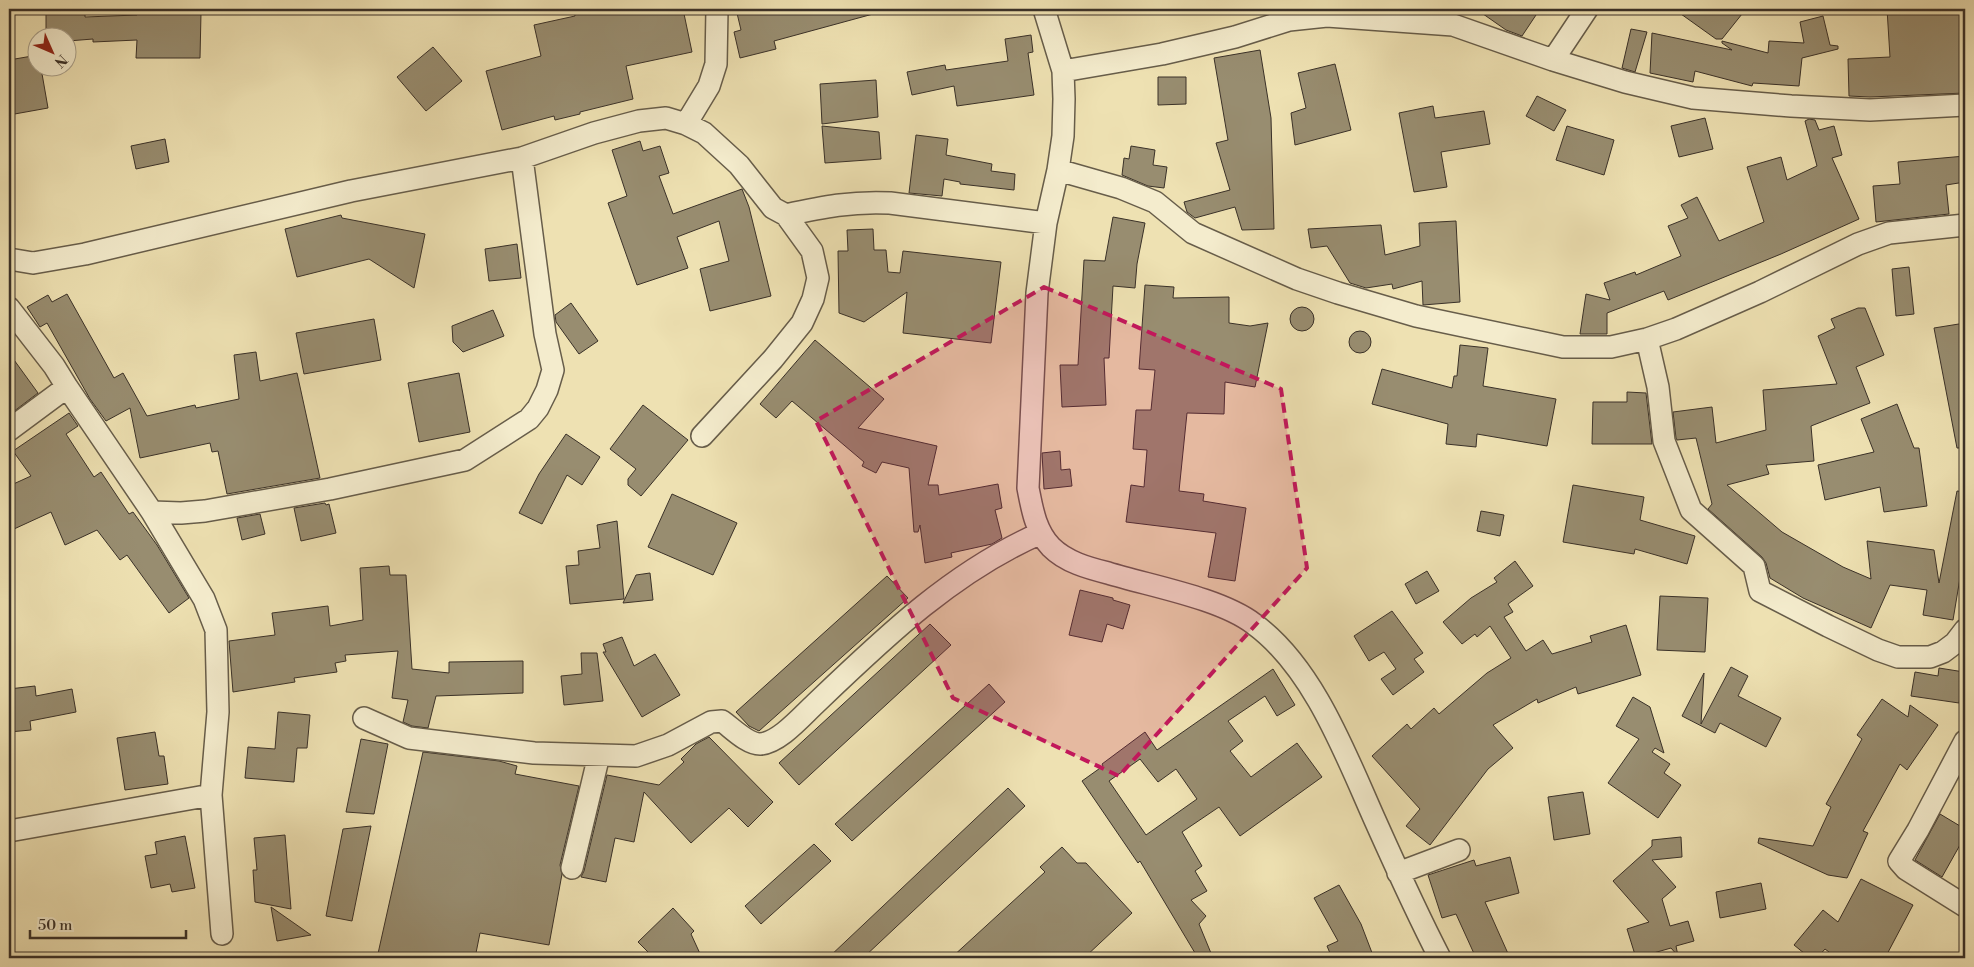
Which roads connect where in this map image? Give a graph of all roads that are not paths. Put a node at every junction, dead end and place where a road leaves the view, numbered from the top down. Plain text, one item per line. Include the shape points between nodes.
1 (717, 9) edge
2 (1044, 9) edge
3 (1587, 9) edge
4 (1328, 12) edge
5 (1458, 17) edge
6 (1553, 60) junction
7 (1063, 70) junction
8 (1965, 105) edge
9 (686, 124) junction
10 (522, 158) junction
11 (1058, 170) junction
12 (786, 215) junction
13 (1046, 223) junction
14 (1965, 225) edge
15 (9, 259) edge
16 (9, 308) edge
17 (1647, 339) junction
18 (67, 387) junction
19 (9, 430) edge
20 (702, 436) dead end
21 (152, 512) junction
22 (1041, 533) junction
23 (1965, 630) edge
24 (364, 718) dead end
25 (1965, 741) edge
26 (599, 755) junction
27 (211, 795) junction
28 (9, 832) edge
29 (1459, 850) dead end
30 (572, 868) dead end
31 (1398, 873) junction
32 (1965, 906) edge
33 (222, 934) dead end
34 (1440, 958) edge

1 - 9 street via 716,64 709,86
2 - 7 street
3 - 6 street
4 - 5 street
4 - 7 street via 1162,54
5 - 6 street
6 - 8 street via 1660,91 1710,100 1870,110
7 - 11 street via 1063,136
9 - 10 street via 666,118 639,121
9 - 12 street via 721,147 773,208
10 - 15 street via 351,191 85,254 33,262
10 - 21 street via 545,334 553,370 547,390 529,419 465,460 205,511
11 - 13 street
11 - 17 street via 1121,188 1155,202 1193,233 1297,279 1416,316 1564,347 1611,347
12 - 13 street via 866,202
12 - 20 street via 812,251 818,278 813,299 802,323 773,359
13 - 22 street via 1036,302 1028,488 1033,516
14 - 17 street via 1889,233 1858,244 1676,330
16 - 18 street
17 - 23 street via 1658,388 1664,441 1691,510 1754,566 1760,591 1898,657 1930,657 1943,652
18 - 19 street
18 - 21 street
21 - 27 street via 204,598 216,630 218,712
22 - 26 street via 975,567 926,603 774,740 760,744 749,741 722,721 711,722 668,745 636,756
22 - 31 street via 1050,546 1065,558 1232,611 1276,642 1294,663 1339,740
24 - 26 street via 409,738 534,753
25 - 32 street via 1899,861 1906,869
26 - 30 street
27 - 28 street
27 - 33 street
29 - 31 street
31 - 34 street

